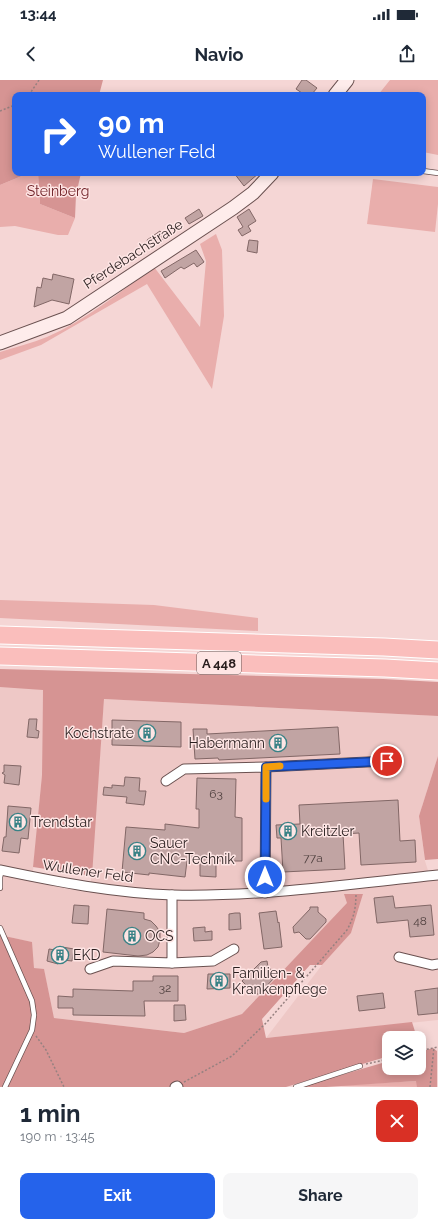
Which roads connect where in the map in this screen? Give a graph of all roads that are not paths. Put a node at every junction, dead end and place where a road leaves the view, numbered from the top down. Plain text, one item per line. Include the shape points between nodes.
1 (347, 80) edge
2 (337, 92) edge
3 (426, 171) edge
4 (438, 173) edge
5 (269, 176) edge
6 (0, 343) edge
7 (0, 635) edge
8 (438, 650) edge
9 (0, 656) edge
10 (438, 671) edge
11 (387, 761) dead end
12 (266, 767) junction
13 (166, 781) dead end
14 (1, 870) edge
15 (438, 874) edge
16 (0, 888) edge
17 (265, 893) junction
18 (172, 895) junction
19 (0, 928) edge
20 (234, 949) dead end
21 (399, 957) dead end
22 (172, 963) junction
23 (438, 964) edge
24 (90, 968) dead end
25 (360, 1066) road end
26 (5, 1087) edge
27 (296, 1087) edge

1 - 2 main road
3 - 4 lane
5 - 6 main road, Pferdebachstraße via 253,193 233,208 67,318
7 - 8 highway, A 448
9 - 10 highway, A 448
11 - 12 street
12 - 13 street via 184,770
12 - 17 street
14 - 16 lane
14 - 18 street, Wullener Feld via 86,887
15 - 17 street, Wullener Feld
17 - 18 street, Wullener Feld
18 - 22 street
19 - 26 lane via 32,1001 34,1015 32,1030
20 - 22 street via 213,961
21 - 23 street via 432,965
22 - 24 street via 113,961
25 - 27 lane

